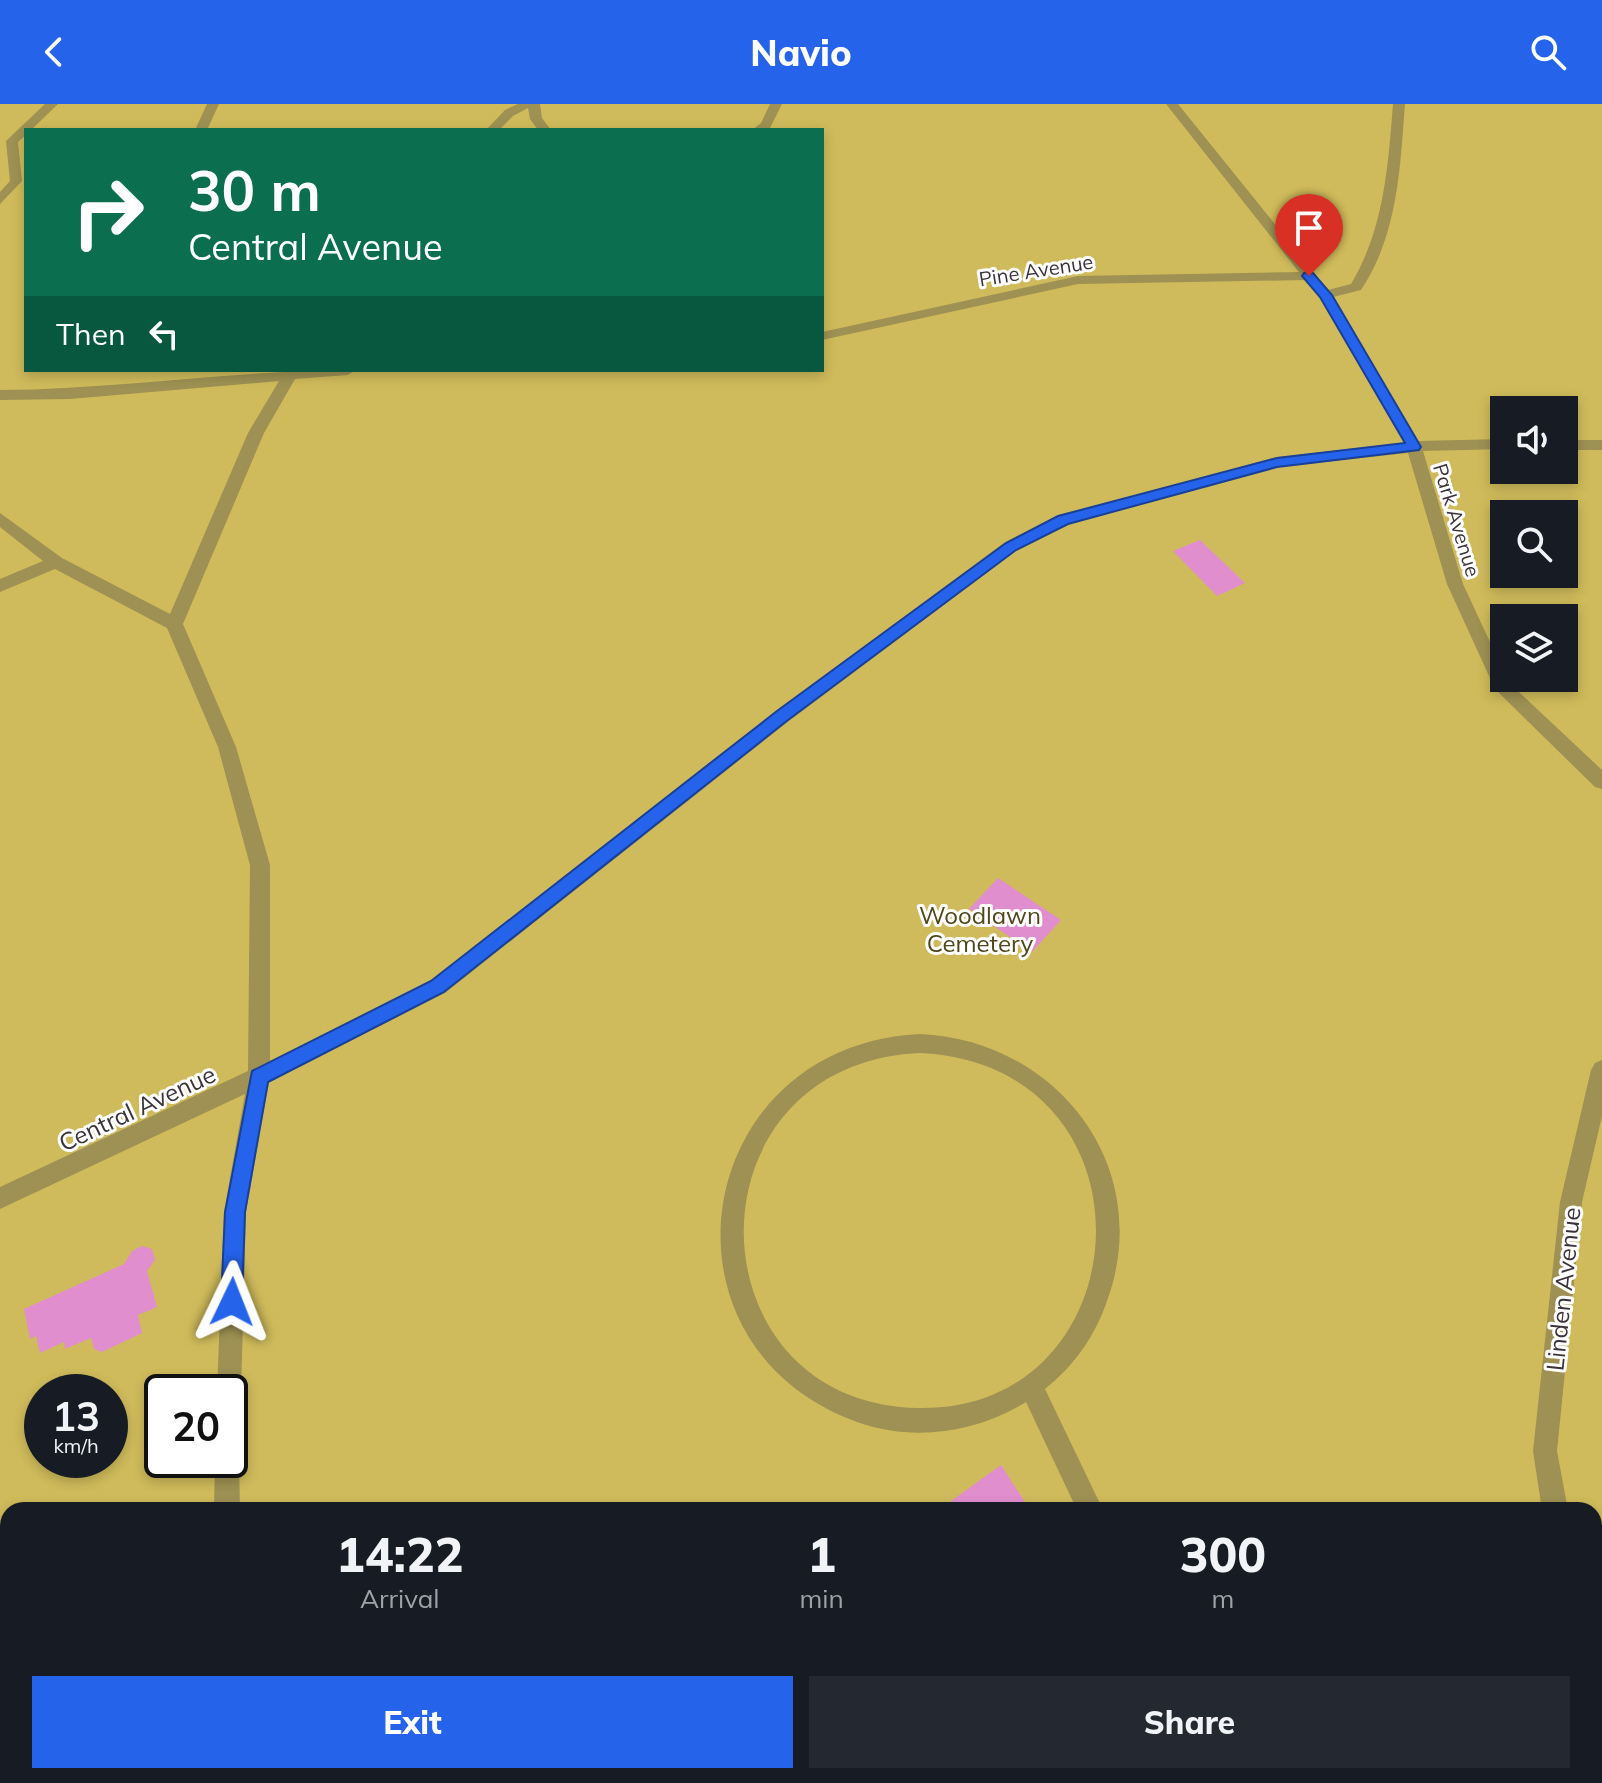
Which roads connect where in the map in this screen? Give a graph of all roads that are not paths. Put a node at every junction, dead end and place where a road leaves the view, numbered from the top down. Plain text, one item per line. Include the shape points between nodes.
1 (52, 104) edge
2 (213, 104) edge
3 (531, 104) edge
4 (776, 104) edge
5 (1172, 104) edge
6 (1399, 104) edge
7 (26, 128) edge
8 (202, 128) edge
9 (494, 128) edge
10 (543, 128) edge
11 (761, 128) edge
12 (24, 130) edge
13 (21, 181) edge
14 (0, 200) edge
15 (1309, 276) junction
16 (1325, 295) junction
17 (827, 335) edge
18 (291, 373) edge
19 (0, 395) edge
20 (1490, 444) edge
21 (1578, 445) edge
22 (1602, 445) edge
23 (1414, 447) junction
24 (0, 519) edge
25 (56, 562) junction
26 (0, 586) edge
27 (174, 624) junction
28 (1602, 782) edge
29 (1602, 1070) edge
30 (259, 1077) junction
31 (0, 1198) edge
32 (230, 1374) edge
33 (1033, 1391) junction
34 (227, 1478) edge
35 (227, 1502) edge
36 (1086, 1502) edge
37 (1554, 1502) edge

1 - 7 lane
2 - 8 lane
3 - 9 lane via 509,113
3 - 10 lane
4 - 11 lane
5 - 15 lane, Park Avenue
6 - 16 lane via 1392,191 1369,269 1356,287
12 - 13 lane via 12,141
13 - 14 lane
15 - 16 lane, Park Avenue
15 - 17 lane, Pine Avenue via 1078,280
16 - 23 lane, Park Avenue
18 - 19 lane via 70,394
18 - 27 lane via 256,433
20 - 23 lane, Central Avenue
21 - 22 lane
23 - 28 lane, Park Avenue via 1455,584 1501,684
23 - 30 lane, Central Avenue via 1277,462 1064,520 1011,546 783,716 438,987
24 - 25 lane
25 - 26 lane
25 - 27 lane
27 - 30 lane via 227,747 260,865
29 - 37 lane, Linden Avenue via 1571,1202 1545,1451
30 - 31 lane, Central Avenue
30 - 32 lane via 235,1212
33 - 33 lane via 967,1417 895,1417 827,1393 772,1346 737,1285 728,1243 733,1178 759,1122 802,1078 857,1052 919,1044 961,1050 1019,1075 1068,1118 1101,1174 1113,1238 1102,1304 1067,1360
33 - 36 lane
34 - 35 lane

